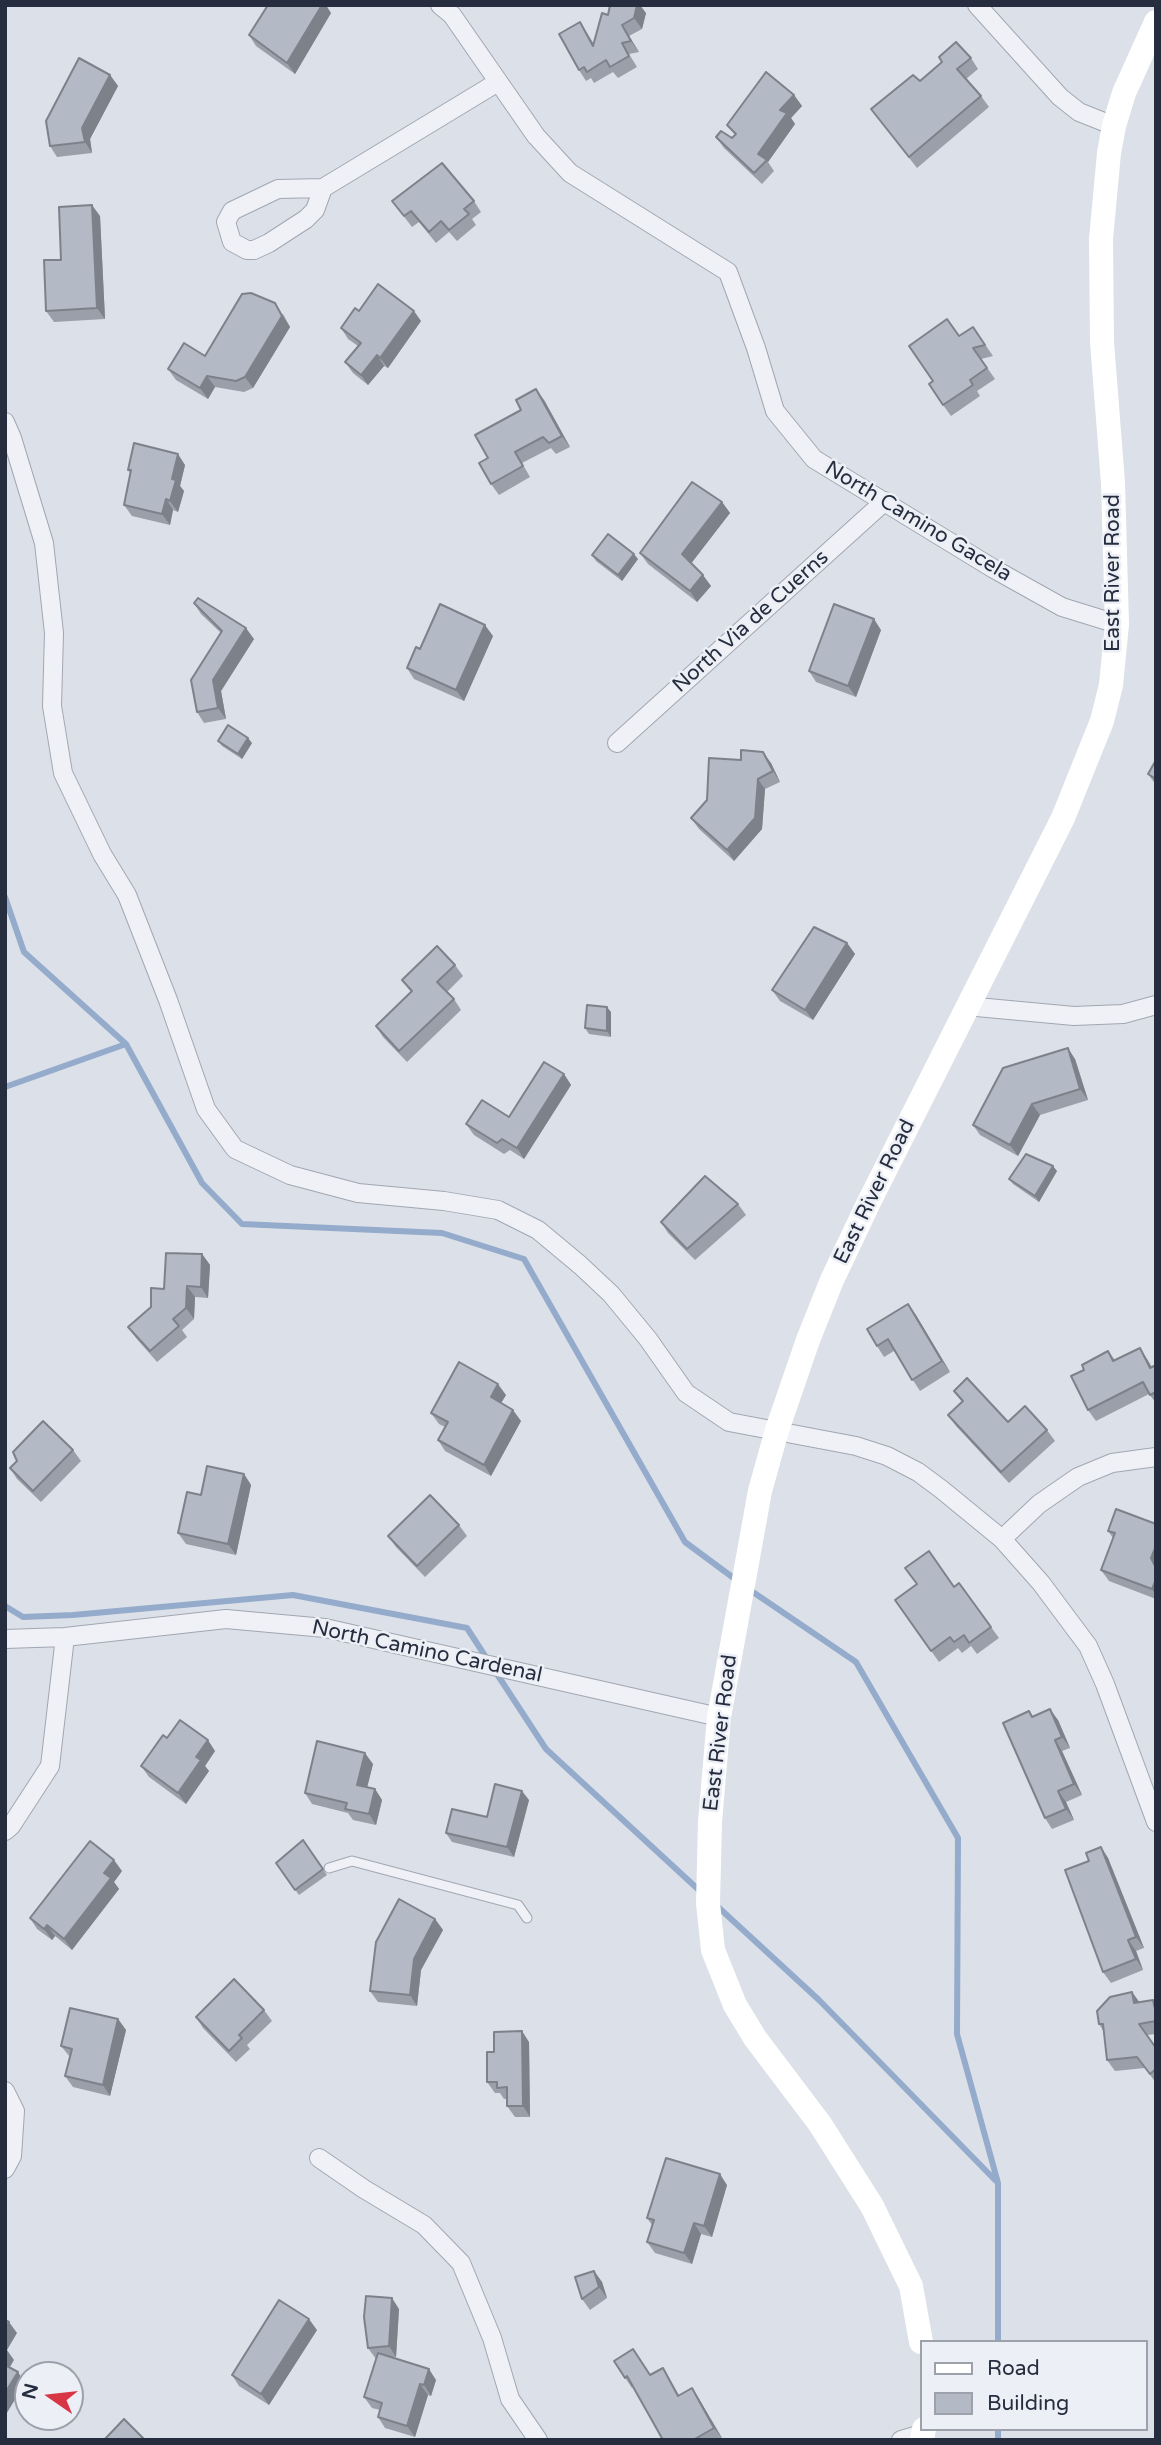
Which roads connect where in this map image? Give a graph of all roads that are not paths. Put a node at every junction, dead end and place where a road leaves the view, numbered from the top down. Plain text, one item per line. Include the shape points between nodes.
1 (440, 5) edge
2 (977, 5) edge
3 (1156, 22) edge
4 (498, 82) junction
5 (1114, 126) junction
6 (323, 188) junction
7 (5, 422) edge
8 (886, 501) junction
9 (1117, 624) junction
10 (617, 743) dead end
11 (1156, 1005) edge
12 (966, 1006) junction
13 (777, 1430) junction
14 (1156, 1457) edge
15 (1002, 1539) junction
16 (65, 1637) junction
17 (5, 1639) edge
18 (719, 1717) junction
19 (1156, 1822) edge
20 (5, 1831) edge
21 (329, 1868) dead end
22 (527, 1918) dead end
23 (5, 2091) edge
24 (319, 2158) dead end
25 (5, 2169) edge
26 (921, 2340) edge
27 (538, 2440) edge

1 - 4 street, North Camino Gacela via 452,15
2 - 5 street via 1060,97 1079,112
3 - 5 street, East River Road
4 - 6 street
4 - 8 street, North Camino Gacela via 536,136 570,173 728,272 775,411 814,459
5 - 9 street, East River Road via 1101,239 1101,306
6 - 6 street via 278,189 232,211 226,222 232,242 247,250 269,243 315,210
7 - 13 street via 44,543 54,633 52,706 63,773 127,895 206,1109 235,1149 306,1180 358,1193 498,1210 538,1230 611,1294 686,1393 729,1422
8 - 9 street, North Camino Gacela via 1062,607
8 - 10 street, North Via de Cuerns
9 - 12 street, East River Road via 1102,721 1063,818
11 - 12 street via 1123,1014 1074,1016
12 - 13 street, East River Road via 832,1280
13 - 15 street via 887,1456 929,1480
13 - 18 street, East River Road via 760,1491
14 - 15 street via 1112,1463 1079,1477 1039,1504
15 - 19 street via 1088,1646
16 - 17 street, North Camino Cardenal
16 - 18 street, North Camino Cardenal via 226,1619 325,1628
16 - 20 street via 50,1766
18 - 26 street, East River Road via 709,1863 713,1950 735,2005 755,2038 820,2124 872,2206 911,2286
21 - 22 lane via 352,1861 518,1905
23 - 25 street via 15,2111 12,2156
24 - 27 street via 424,2225 461,2263 492,2338 510,2399

